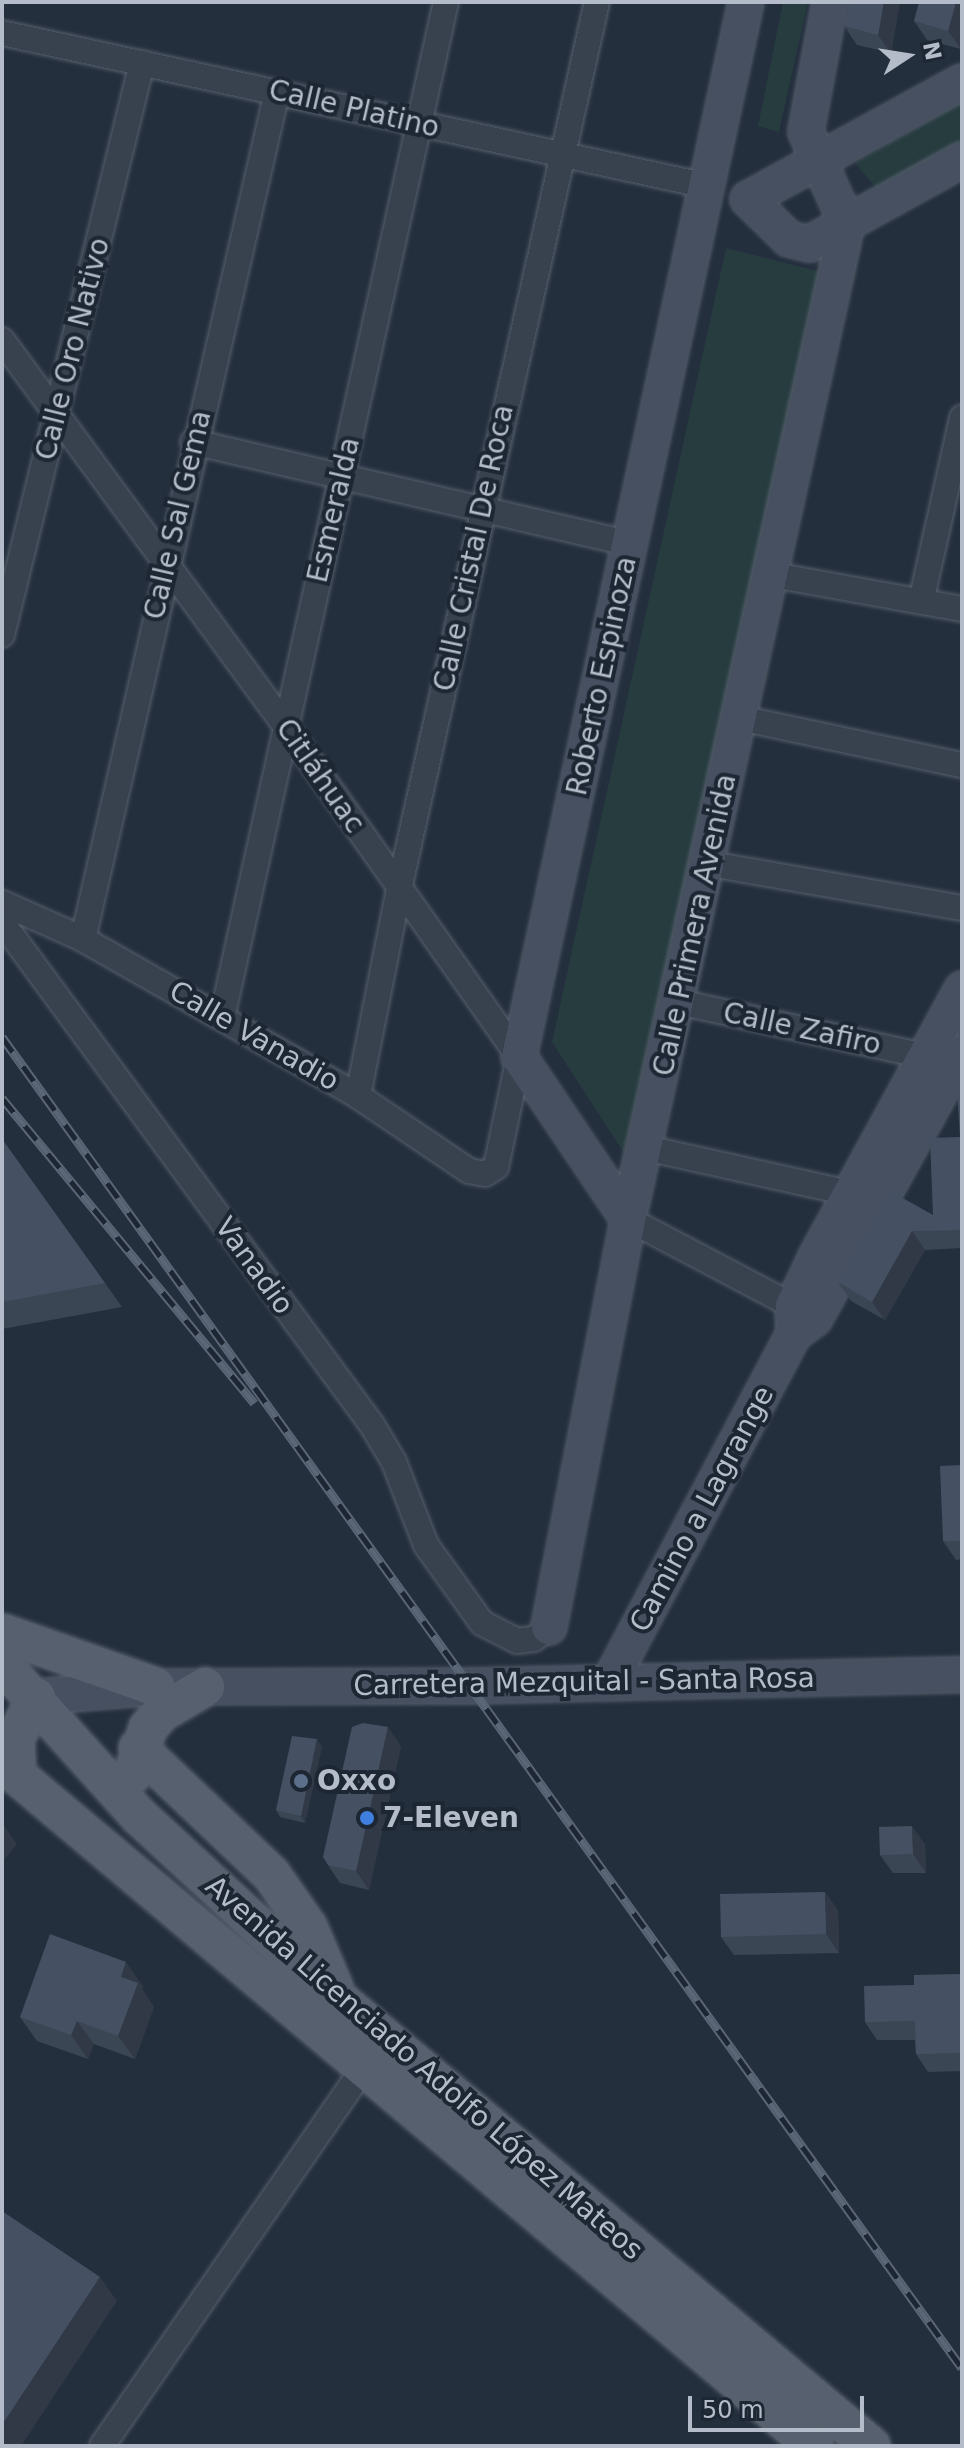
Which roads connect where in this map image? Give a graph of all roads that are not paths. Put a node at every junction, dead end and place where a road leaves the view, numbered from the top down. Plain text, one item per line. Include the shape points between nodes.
1 (446, 2) edge
2 (597, 2) edge
3 (746, 2) edge
4 (830, 2) edge
5 (2, 33) edge
6 (142, 63) junction
7 (962, 82) edge
8 (277, 92) junction
9 (418, 125) junction
10 (562, 154) junction
11 (962, 160) edge
12 (818, 162) junction
13 (707, 186) junction
14 (748, 199) junction
15 (847, 224) junction
16 (2, 340) edge
17 (57, 415) junction
18 (962, 418) edge
19 (193, 442) junction
20 (342, 473) junction
21 (482, 508) junction
22 (630, 544) junction
23 (167, 564) junction
24 (773, 575) junction
25 (921, 602) junction
26 (962, 609) edge
27 (2, 635) edge
28 (740, 718) junction
29 (285, 725) junction
30 (962, 765) edge
31 (710, 864) junction
32 (399, 889) junction
33 (2, 903) edge
34 (962, 908) edge
35 (2, 922) edge
36 (83, 939) junction
37 (962, 989) edge
38 (679, 1002) junction
39 (222, 1018) junction
40 (962, 1053) edge
41 (925, 1056) junction
42 (519, 1057) junction
43 (358, 1096) junction
44 (646, 1148) junction
45 (496, 1167) joint
46 (849, 1193) junction
47 (628, 1219) junction
48 (801, 1319) junction
49 (549, 1627) joint
50 (2, 1633) edge
51 (2, 1664) edge
52 (962, 1675) edge
53 (609, 1683) junction
54 (156, 1687) junction
55 (205, 1687) junction
56 (19, 1693) edge
57 (138, 1748) junction
58 (10, 1769) edge
59 (139, 1816) junction
60 (338, 1998) junction
61 (364, 2068) junction
62 (102, 2446) edge
63 (814, 2446) edge
64 (871, 2446) edge

1 - 9 street, Esmeralda
2 - 10 street, Calle Cristal De Roca
3 - 13 street, Roberto Espinoza
4 - 12 street via 806,132
5 - 6 street, Calle Platino
6 - 8 street, Calle Platino
6 - 17 street, Calle Oro Nativo
7 - 12 street
8 - 9 street, Calle Platino
8 - 19 street, Calle Sal Gema
9 - 10 street, Calle Platino
9 - 20 street, Esmeralda
10 - 13 street, Calle Platino
10 - 21 street, Calle Cristal De Roca
11 - 15 street
12 - 14 street
12 - 15 street
13 - 14 street
13 - 22 street, Roberto Espinoza
14 - 15 street via 802,245
15 - 24 street, Calle Primera Avenida
16 - 17 street, Citláhuac
17 - 23 street, Citláhuac
17 - 27 street, Calle Oro Nativo
18 - 25 street
19 - 20 street
19 - 23 street, Calle Sal Gema
20 - 21 street
20 - 29 street, Esmeralda
21 - 22 street
21 - 32 street, Calle Cristal De Roca
22 - 42 street, Roberto Espinoza
23 - 29 street, Citláhuac
23 - 36 street, Calle Sal Gema
24 - 25 street
24 - 28 street, Calle Primera Avenida
25 - 26 street
28 - 30 street
28 - 31 street, Calle Primera Avenida
29 - 32 street, Citláhuac
29 - 39 street, Esmeralda
31 - 34 street
31 - 38 street, Calle Primera Avenida
32 - 42 street, Citláhuac
32 - 43 street, Calle Cristal De Roca
33 - 36 street, Calle Vanadio
35 - 49 street, Vanadio via 372,1425 394,1462 426,1545 482,1623 517,1641 534,1639
36 - 39 street, Calle Vanadio
37 - 41 street, Camino a Lagrange
38 - 41 street, Calle Zafiro
38 - 44 street, Calle Primera Avenida
39 - 43 street, Calle Vanadio
40 - 48 street, Camino a Lagrange
41 - 46 street, Camino a Lagrange
42 - 45 street, Roberto Espinoza
42 - 47 street, Citláhuac
43 - 45 street, Calle Vanadio via 469,1171 485,1174
44 - 46 street
44 - 47 street, Calle Primera Avenida
46 - 48 street, Camino a Lagrange
47 - 48 street
47 - 49 street, Calle Primera Avenida
48 - 53 street, Camino a Lagrange
50 - 54 main road
51 - 56 main road, Avenida Licenciado Adolfo López Mateos
52 - 53 street, Carretera Mezquital - Santa Rosa
53 - 55 street, Carretera Mezquital - Santa Rosa
54 - 55 street, Carretera Mezquital - Santa Rosa
54 - 56 street, Carretera Mezquital - Santa Rosa
55 - 57 main road via 162,1712
56 - 58 main road
56 - 59 main road, Avenida Licenciado Adolfo López Mateos
57 - 59 main road via 132,1769
57 - 60 main road via 271,1874 308,1927
58 - 61 main road, Avenida Licenciado Adolfo López Mateos
59 - 60 main road, Avenida Licenciado Adolfo López Mateos
60 - 64 main road, Avenida Licenciado Adolfo López Mateos
61 - 62 street
61 - 63 main road, Avenida Licenciado Adolfo López Mateos

